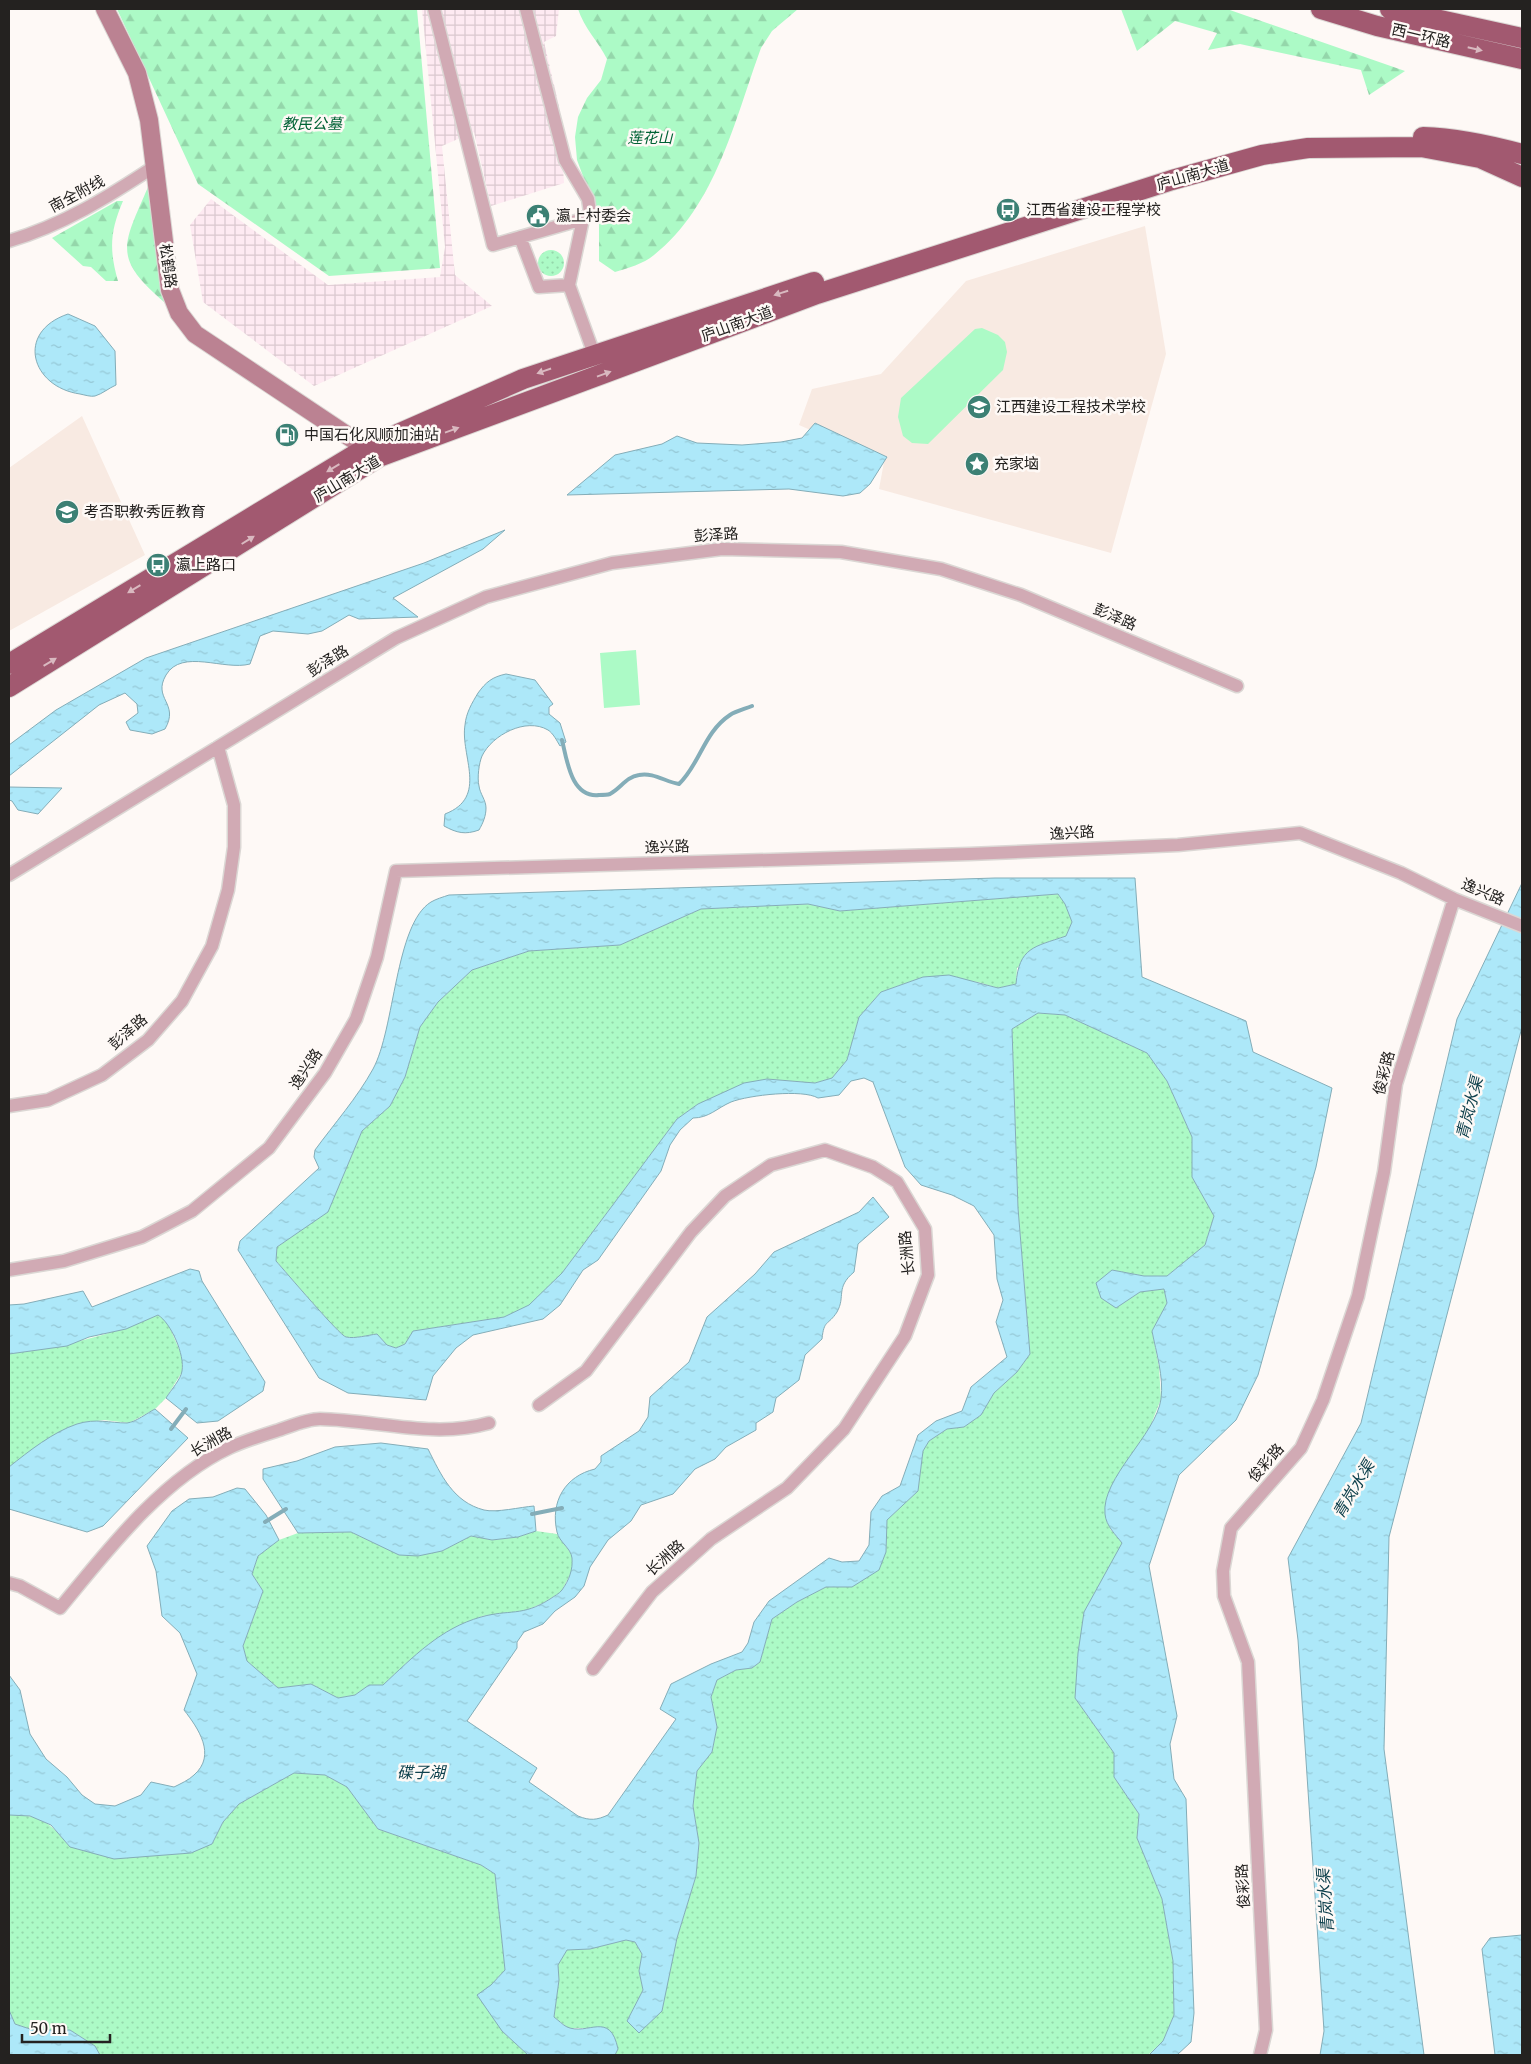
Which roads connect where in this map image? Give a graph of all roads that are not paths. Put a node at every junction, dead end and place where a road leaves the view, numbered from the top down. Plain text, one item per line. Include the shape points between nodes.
1 (105, 9) edge
2 (434, 9) edge
3 (526, 9) edge
4 (1321, 9) edge
5 (1390, 9) edge
6 (1522, 38) edge
7 (1522, 60) edge
8 (1522, 154) edge
9 (155, 166) junction
10 (1522, 177) edge
11 (583, 219) junction
12 (520, 237) junction
13 (9, 241) edge
14 (569, 285) junction
15 (594, 354) junction
16 (372, 453) junction
17 (9, 664) edge
18 (1236, 686) dead end
19 (9, 687) edge
20 (218, 747) junction
21 (9, 875) edge
22 (1454, 899) junction
23 (1522, 926) edge
24 (9, 1106) edge
25 (9, 1270) edge
26 (539, 1405) dead end
27 (489, 1423) dead end
28 (9, 1583) edge
29 (594, 1669) dead end
30 (1260, 2055) edge

1 - 9 main road, 松鹤路 via 136,73 149,120
2 - 12 street via 493,245
3 - 11 street via 564,160 588,199 590,212
4 -> 7 highway, 西一环路 via 1377,26
5 - 6 highway, 西一环路
8 -> 15 highway, 庐山南大道 via 1488,145 1428,137 1314,136 1266,141 1149,174
9 - 13 street, 南全附线 via 102,201 43,231
9 - 16 main road, 松鹤路 via 170,290 179,313 195,334
16 -> 10 highway, 庐山南大道 via 817,294 1262,154 1308,148 1422,147 1480,158
11 - 12 street
11 - 14 street
12 - 14 street via 539,287
14 - 15 street
15 -> 16 highway, 庐山南大道 via 523,379
16 -> 17 highway, 庐山南大道
19 -> 16 highway, 庐山南大道
18 - 20 street, 彭泽路 via 1020,595 941,569 841,552 722,549 612,564 486,597 396,638
20 - 21 street, 彭泽路
20 - 24 street, 彭泽路 via 234,805 234,847 228,890 212,946 182,1001 148,1040 102,1075 48,1100
22 - 23 street, 逸兴路
22 - 25 street, 逸兴路 via 1401,873 1300,833 1178,845 969,854 396,871 377,957 356,1019 325,1073 269,1148 192,1211 142,1237 64,1261
22 - 30 street, 俊彩路 via 1396,1084 1384,1172 1358,1296 1323,1400 1300,1448 1231,1528 1223,1571 1224,1596 1248,1662 1266,2030
26 - 29 street, 长洲路 via 586,1371 691,1232 725,1196 771,1165 825,1150 873,1167 897,1182 925,1228 928,1276 908,1327 844,1429 787,1488 711,1539 652,1592
27 - 28 street, 长洲路 via 454,1429 419,1429 317,1419 255,1438 215,1456 170,1487 101,1559 60,1608

